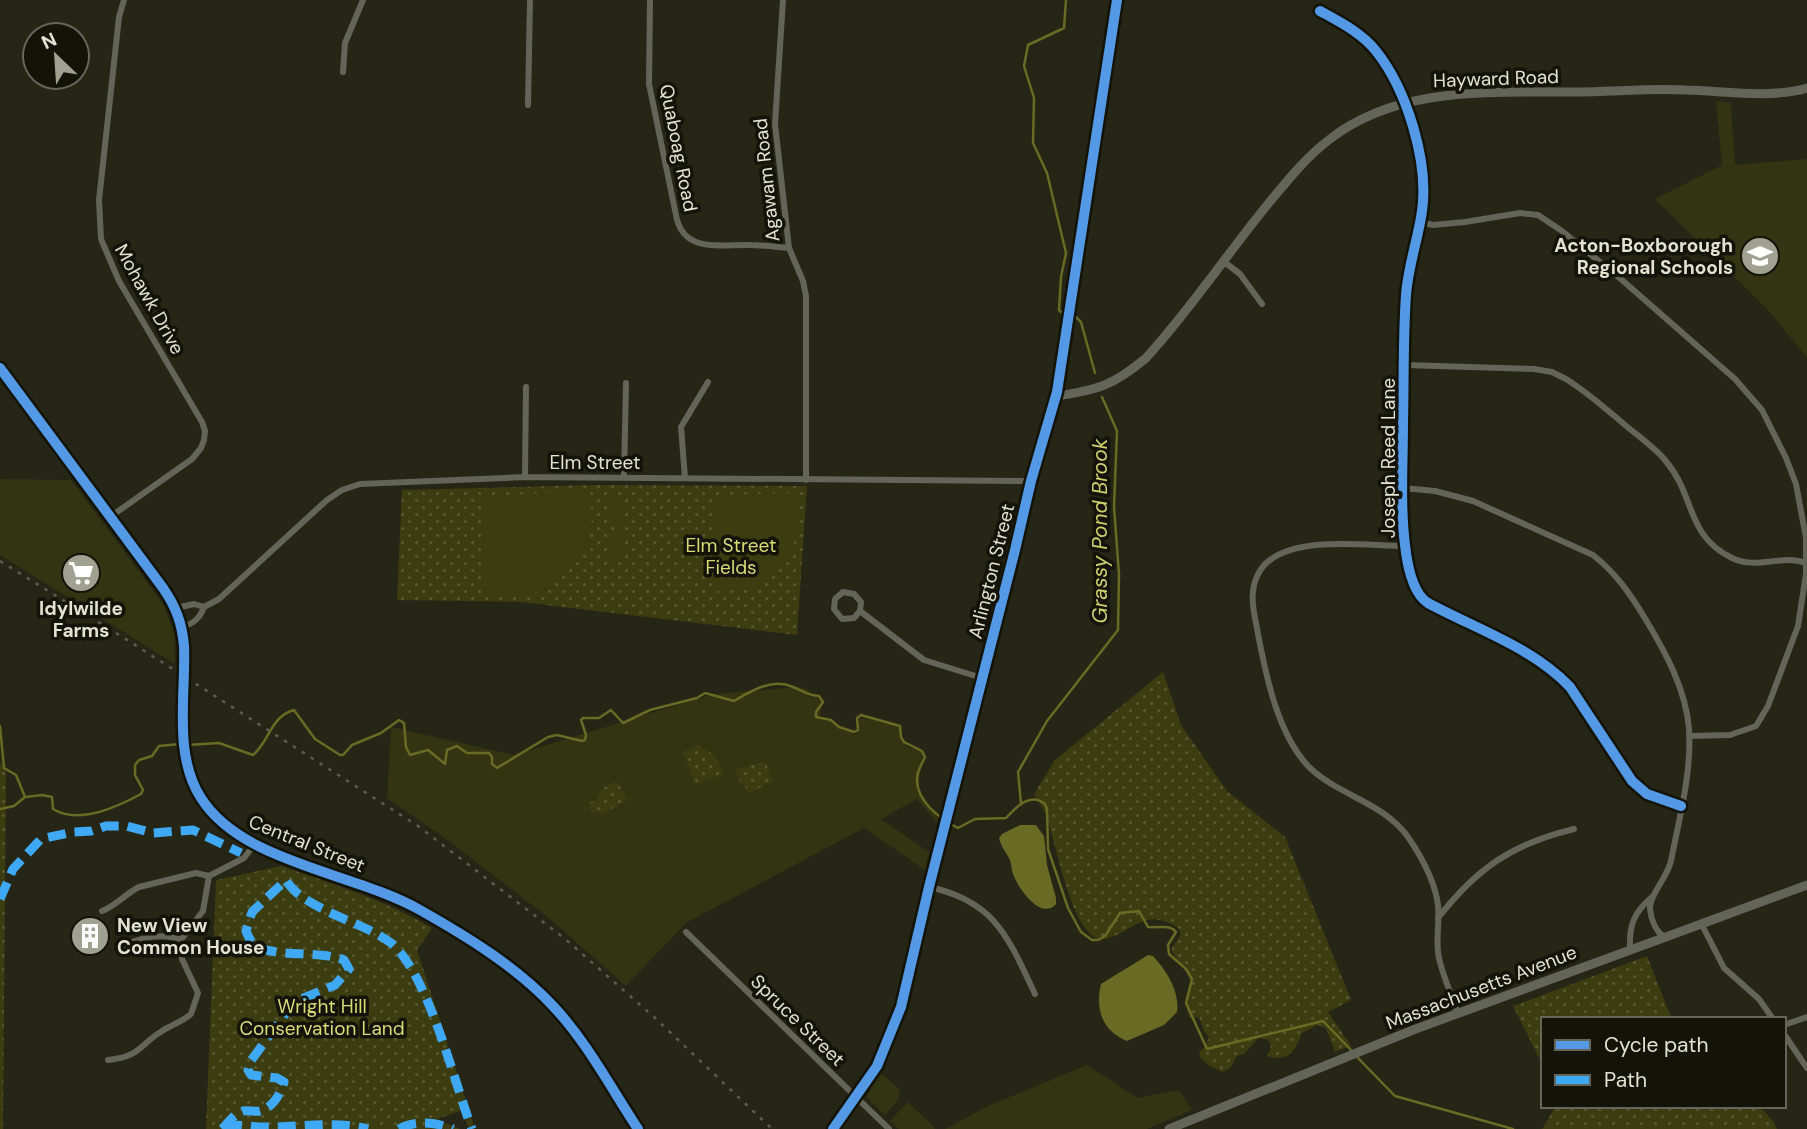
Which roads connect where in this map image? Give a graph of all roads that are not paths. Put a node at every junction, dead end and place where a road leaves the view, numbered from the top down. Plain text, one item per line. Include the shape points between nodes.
1 (124, 0) edge
2 (363, 0) edge
3 (530, 0) edge
4 (650, 0) edge
5 (783, 0) edge
6 (1117, 0) edge
7 (1320, 10) dead end
8 (343, 72) dead end
9 (1807, 88) edge
10 (1406, 103) junction
11 (528, 105) dead end
12 (1420, 222) junction
13 (789, 248) junction
14 (1223, 261) junction
15 (1262, 304) dead end
16 (1405, 365) junction
17 (0, 368) edge
18 (708, 382) dead end
19 (626, 383) dead end
20 (526, 387) dead end
21 (1056, 396) junction
22 (525, 477) junction
23 (624, 477) junction
24 (685, 478) junction
25 (806, 480) junction
26 (1031, 481) junction
27 (1403, 488) junction
28 (110, 517) junction
29 (1405, 546) junction
30 (1805, 563) edge
31 (204, 607) junction
32 (176, 608) junction
33 (860, 611) junction
34 (183, 627) junction
35 (982, 678) junction
36 (1689, 737) junction
37 (1681, 806) junction
38 (1574, 829) dead end
39 (254, 845) junction
40 (209, 876) junction
41 (1807, 885) edge
42 (929, 887) junction
43 (1653, 897) junction
44 (102, 911) dead end
45 (1438, 918) junction
46 (1702, 923) junction
47 (686, 932) dead end
48 (1664, 937) junction
49 (181, 940) junction
50 (122, 946) dead end
51 (1630, 950) junction
52 (1035, 994) dead end
53 (1458, 1014) junction
54 (1772, 1017) edge
55 (1807, 1017) edge
56 (1786, 1024) edge
57 (1786, 1037) edge
58 (108, 1060) dead end
59 (1807, 1068) edge
60 (855, 1098) junction
61 (638, 1129) edge
62 (833, 1129) edge
63 (889, 1129) edge
64 (1169, 1129) edge

1 - 28 street, Mohawk Drive via 99,200 101,239 118,281 205,431 201,448 192,459
2 - 8 street via 348,34
3 - 11 street
4 - 13 street, Quaboag Road via 649,84 682,233 710,246
5 - 13 street, Agawam Road via 774,112
6 - 21 street, Arlington Street
7 - 10 street, Joseph Reed Lane via 1363,37 1376,51
9 - 10 street, Hayward Road via 1732,93 1503,92 1433,96
10 - 12 street, Joseph Reed Lane via 1421,169
10 - 14 street, Hayward Road via 1352,124 1316,150
12 - 16 street, Joseph Reed Lane via 1409,265
12 - 30 street via 1433,225 1520,213 1538,215 1691,339 1750,394 1775,433 1802,510
13 - 25 street, Agawam Road via 806,296
14 - 15 street via 1240,274
14 - 21 street, Hayward Road via 1157,346 1122,378
16 - 27 street, Joseph Reed Lane
16 - 30 street via 1552,372 1603,407 1664,459 1702,535 1715,548 1745,562 1786,558
17 - 28 street, Central Street
18 - 24 street via 681,427
19 - 23 street
20 - 22 street
21 - 26 street, Arlington Street
22 - 23 street, Elm Street
22 - 31 street, Elm Street via 360,484 342,490 219,599
23 - 24 street, Elm Street
24 - 25 street, Elm Street
25 - 26 street, Elm Street
26 - 35 street, Arlington Street
27 - 29 street, Joseph Reed Lane
27 - 36 street via 1472,501 1578,547 1610,568 1668,659 1685,705
28 - 32 street, Central Street
29 - 37 street, Joseph Reed Lane via 1421,598 1511,644 1559,675 1632,781 1647,794
29 - 45 street via 1292,548 1261,567 1252,594 1270,691 1296,748 1320,775 1395,821 1428,874
30 - 36 street via 1798,626 1756,726 1730,735
31 - 32 street
31 - 34 street, Elm Street via 192,624
32 - 34 street, Central Street
33 - 33 street via 861,602 854,594 844,592 835,599 834,610 842,619 853,618
33 - 35 street via 924,660
34 - 39 street, Central Street via 185,736 191,778 226,827
35 - 42 street, Arlington Street
36 - 37 street
37 - 43 street via 1670,863
38 - 45 street via 1532,841 1497,859
39 - 40 street via 244,858
39 - 61 street, Central Street via 393,896 508,967 561,1014
40 - 44 street via 196,873 139,887
40 - 49 street via 202,911
41 - 46 street, Massachusetts Avenue
42 - 52 street via 962,897 992,918
42 - 60 street, Arlington Street via 895,1024 877,1066
43 - 48 street via 1654,925
43 - 51 street via 1636,911 1631,922
45 - 53 street via 1439,958
46 - 48 street, Massachusetts Avenue
46 - 54 street via 1724,968 1759,999
47 - 60 street, Spruce Street
48 - 51 street, Massachusetts Avenue
49 - 50 street via 148,937
49 - 58 street via 182,959 198,993 191,1014 159,1032 139,1051
51 - 53 street, Massachusetts Avenue
53 - 64 street, Massachusetts Avenue
55 - 56 street
57 - 59 street
60 - 62 street, Arlington Street
60 - 63 street, Spruce Street

